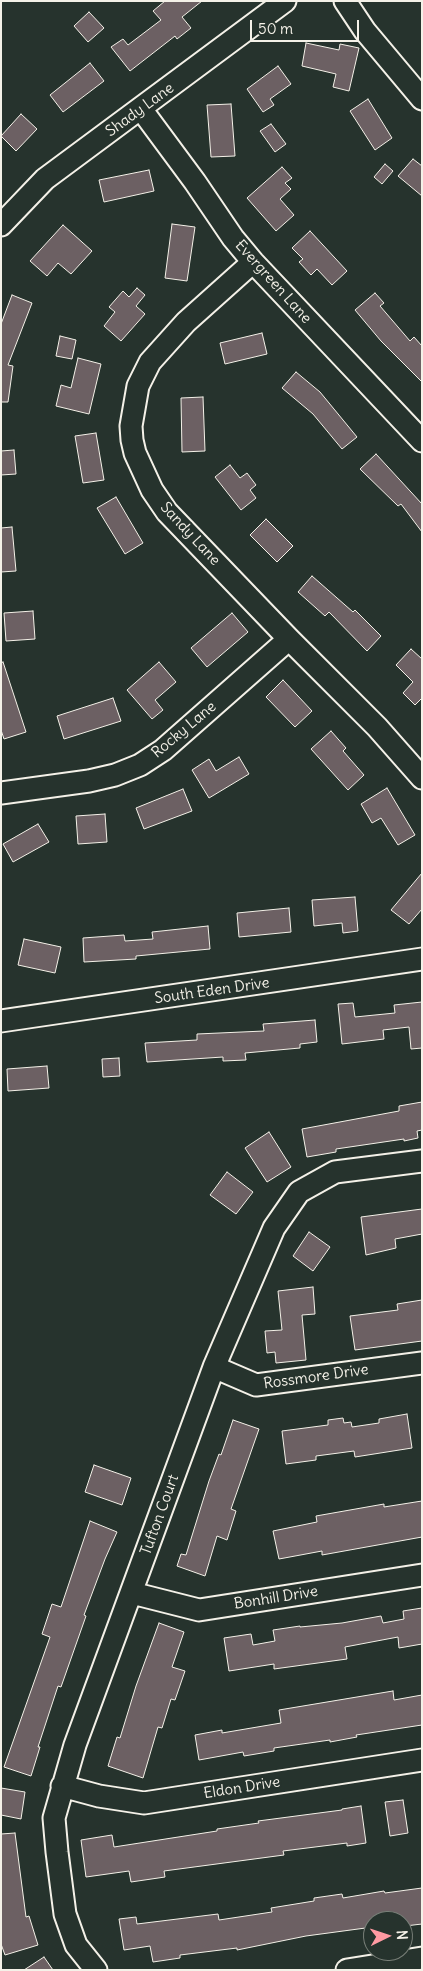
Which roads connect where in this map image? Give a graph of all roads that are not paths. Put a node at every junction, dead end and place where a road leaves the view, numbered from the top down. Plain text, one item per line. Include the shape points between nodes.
1 (285, 1) edge
2 (345, 1) edge
3 (422, 99) edge
4 (141, 109) junction
5 (1, 225) edge
6 (253, 262) junction
7 (422, 441) edge
8 (289, 639) junction
9 (422, 778) edge
10 (1, 793) edge
11 (422, 959) edge
12 (1, 1021) edge
13 (422, 1161) edge
14 (422, 1363) edge
15 (214, 1367) junction
16 (422, 1575) edge
17 (132, 1593) junction
18 (422, 1760) edge
19 (62, 1786) junction
20 (422, 1958) edge
21 (96, 1970) edge
22 (347, 1970) edge

1 - 4 street, Shady Lane
2 - 3 street via 365,31
4 - 5 street, Shady Lane via 45,179
4 - 6 street, Evergreen Lane
6 - 7 street, Evergreen Lane
6 - 8 street, Sandy Lane via 186,322 150,362 138,386 131,426 132,440 152,490 167,512
8 - 9 street, Sandy Lane via 377,727
8 - 10 street, Rocky Lane via 163,750 140,765 89,781
11 - 12 street, South Eden Drive
13 - 15 street, Tufton Court via 335,1172 299,1192 274,1228
14 - 15 street, Rossmore Drive via 256,1385
15 - 17 street, Tufton Court
16 - 17 street, Bonhill Drive via 199,1610
17 - 19 street, Tufton Court
18 - 19 street, Eldon Drive via 144,1803
19 - 21 street, Tufton Court via 54,1818 65,1914 76,1945
20 - 22 street

